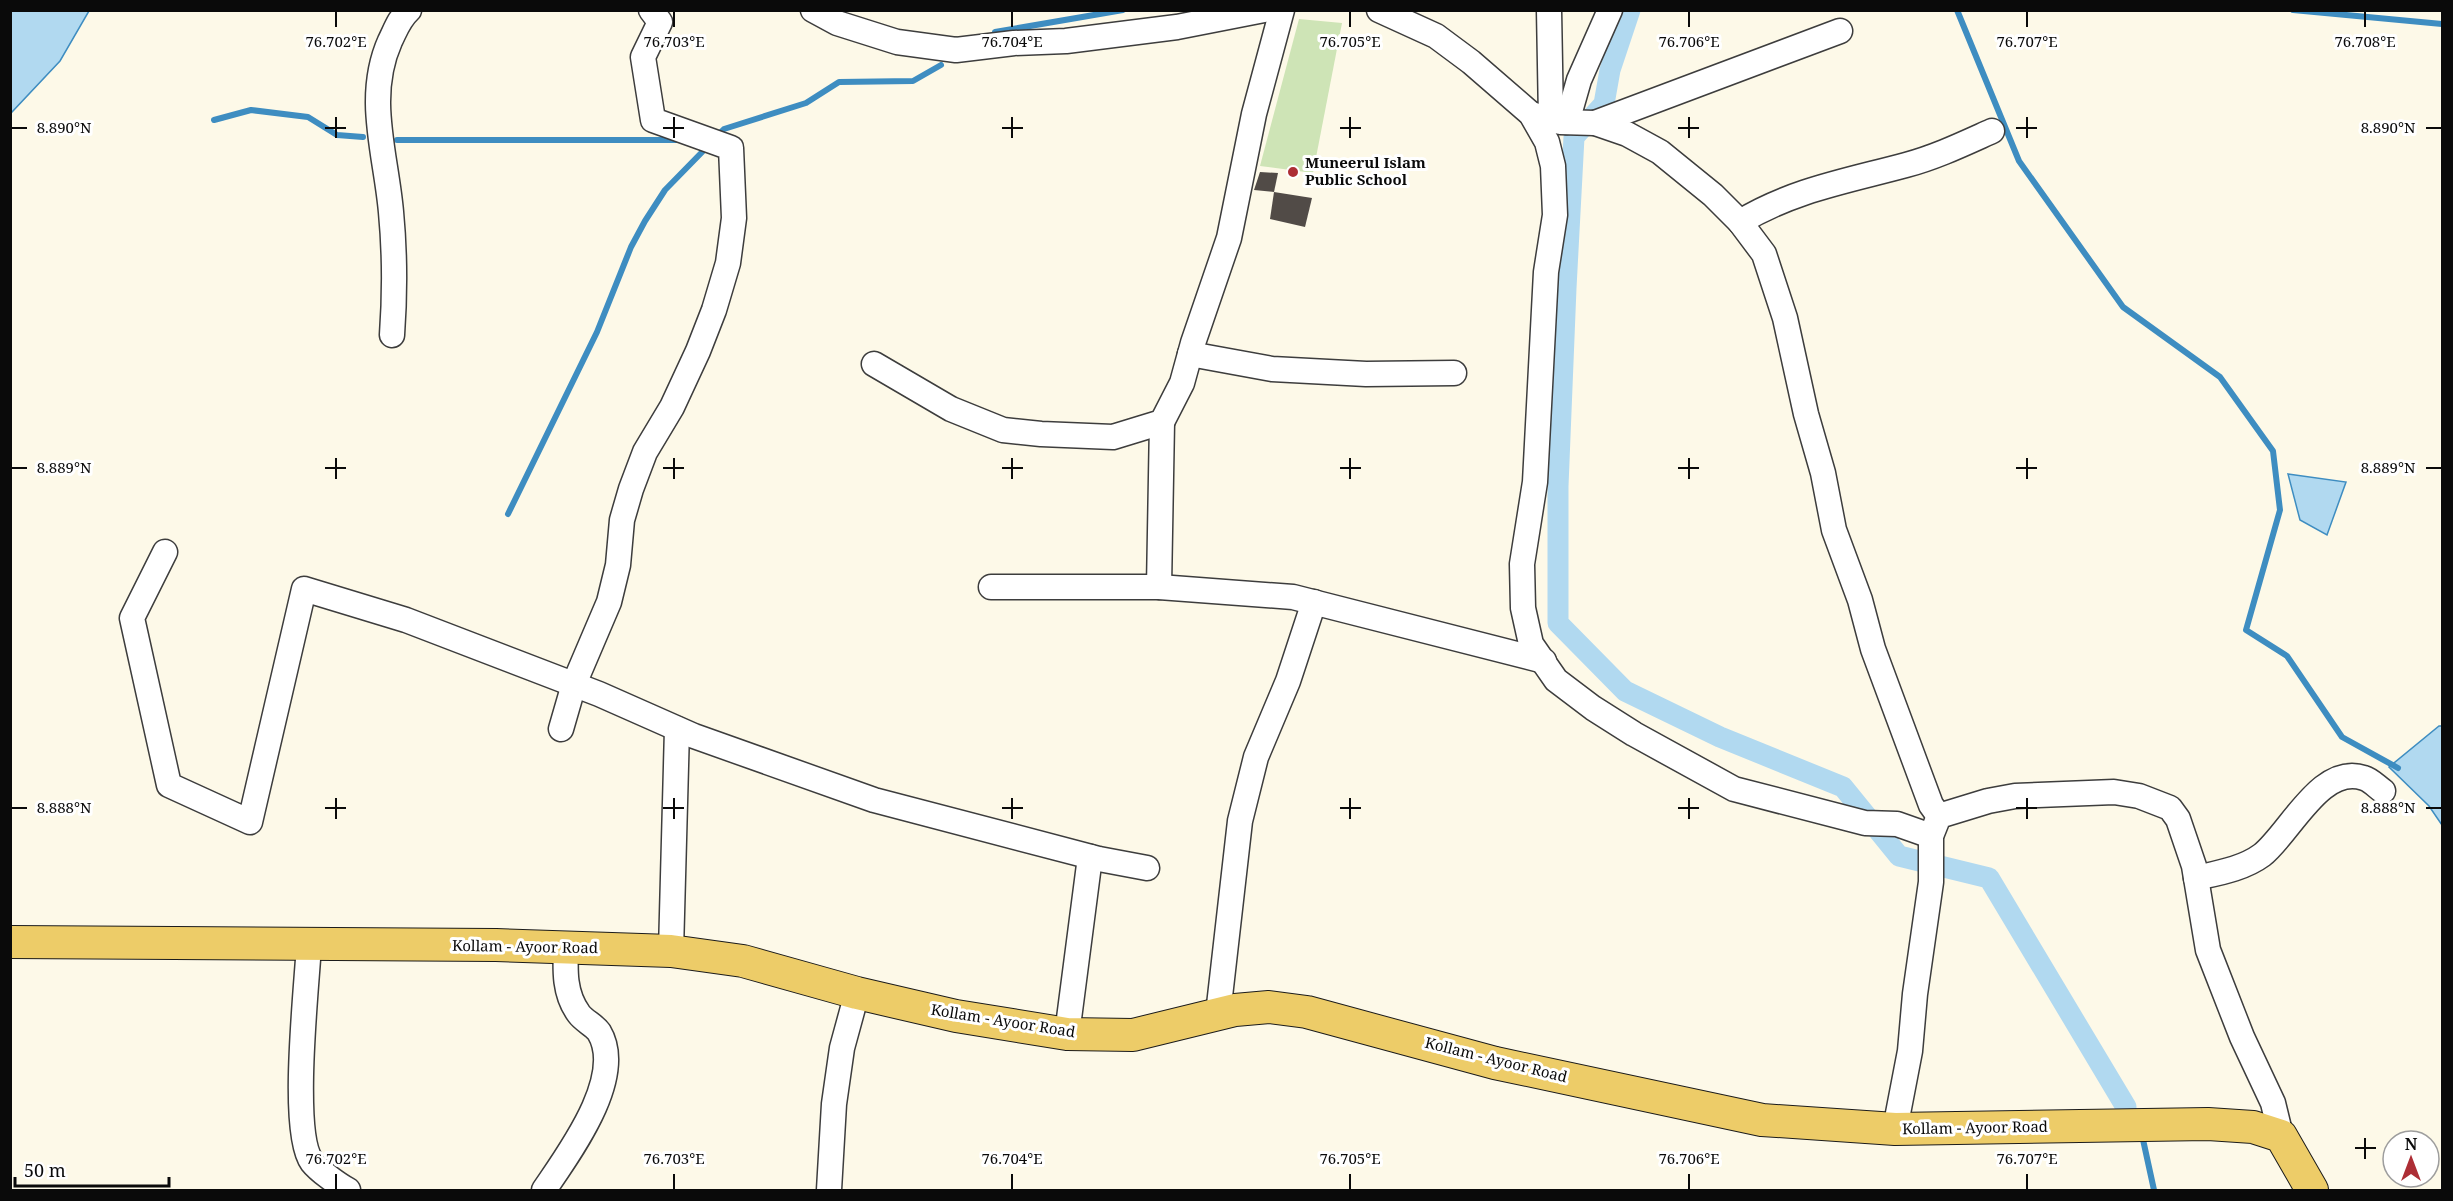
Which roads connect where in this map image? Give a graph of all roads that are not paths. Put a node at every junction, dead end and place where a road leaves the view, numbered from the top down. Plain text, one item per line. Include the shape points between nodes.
1 (409, 10) edge
2 (651, 10) edge
3 (813, 10) edge
4 (1264, 10) edge
5 (1282, 10) edge
6 (1379, 10) edge
7 (1549, 10) edge
8 (1610, 10) edge
9 (1840, 31) dead end
10 (1569, 121) junction
11 (1992, 131) dead end
12 (1740, 222) junction
13 (392, 335) dead end
14 (1190, 354) junction
15 (874, 364) dead end
16 (1454, 373) dead end
17 (1162, 422) junction
18 (165, 552) dead end
19 (991, 587) dead end
20 (1159, 587) junction
21 (1314, 602) junction
22 (1544, 661) junction
23 (574, 684) junction
24 (561, 729) dead end
25 (677, 729) junction
26 (2383, 791) dead end
27 (1935, 826) junction
28 (1090, 857) junction
29 (1146, 868) dead end
30 (2196, 878) junction
31 (10, 942) edge
32 (309, 944) junction
33 (566, 947) junction
34 (671, 951) junction
35 (857, 993) junction
36 (1218, 1014) junction
37 (1067, 1034) junction
38 (1895, 1129) junction
39 (2281, 1136) junction
40 (348, 1191) edge
41 (544, 1191) edge
42 (829, 1191) edge
43 (2312, 1191) edge

1 - 13 street via 401,18 385,53 377,93 396,283
2 - 23 street via 660,22 643,57 653,120 732,148 734,218 728,263 714,310 672,407 645,452 622,520 618,565 609,602
3 - 4 street via 837,23 897,42 956,50 1077,40 1177,27
5 - 14 street via 1254,114 1229,238
6 - 10 street via 1436,36 1471,62
7 - 10 street
8 - 10 street via 1579,80
9 - 10 street
10 - 12 street via 1627,134 1660,152
10 - 22 street via 1547,141 1556,215 1546,272 1535,482 1522,564 1523,608 1532,644
11 - 12 street via 1946,152 1785,199
12 - 27 street via 1764,254 1776,286 1834,530
14 - 16 street via 1272,369
14 - 17 street via 1182,383
15 - 17 street via 951,409 1004,430 1113,437
17 - 20 street
18 - 23 street via 132,618 169,785 250,822 304,589 406,620
19 - 20 street
20 - 21 street
21 - 22 street
21 - 36 street via 1288,681 1256,758 1240,821
22 - 27 street via 1556,680 1593,708 1734,789 1874,823
23 - 24 street
23 - 25 street
25 - 28 street via 874,800
25 - 34 street
26 - 30 street via 2365,778 2333,780 2319,790 2262,855 2231,870
27 - 30 street via 1988,801 2015,796 2114,792 2139,796 2170,808 2178,819
27 - 38 street via 1910,1051
28 - 29 street
28 - 37 street
30 - 39 street via 2208,950 2273,1103
31 - 32 main road, Kollam - Ayoor Road
32 - 33 main road, Kollam - Ayoor Road
32 - 40 street via 301,1083 303,1137 312,1162
33 - 34 main road, Kollam - Ayoor Road
33 - 41 street via 567,988 579,1013 598,1031 607,1051 606,1073 594,1106
34 - 35 main road, Kollam - Ayoor Road via 743,961
35 - 37 main road, Kollam - Ayoor Road via 956,1016
35 - 42 street via 842,1048 834,1104
36 - 37 main road, Kollam - Ayoor Road via 1133,1035
36 - 38 main road, Kollam - Ayoor Road via 1269,1007 1307,1012 1495,1063 1762,1120
38 - 39 main road, Kollam - Ayoor Road via 2208,1124 2253,1127
39 - 43 main road

